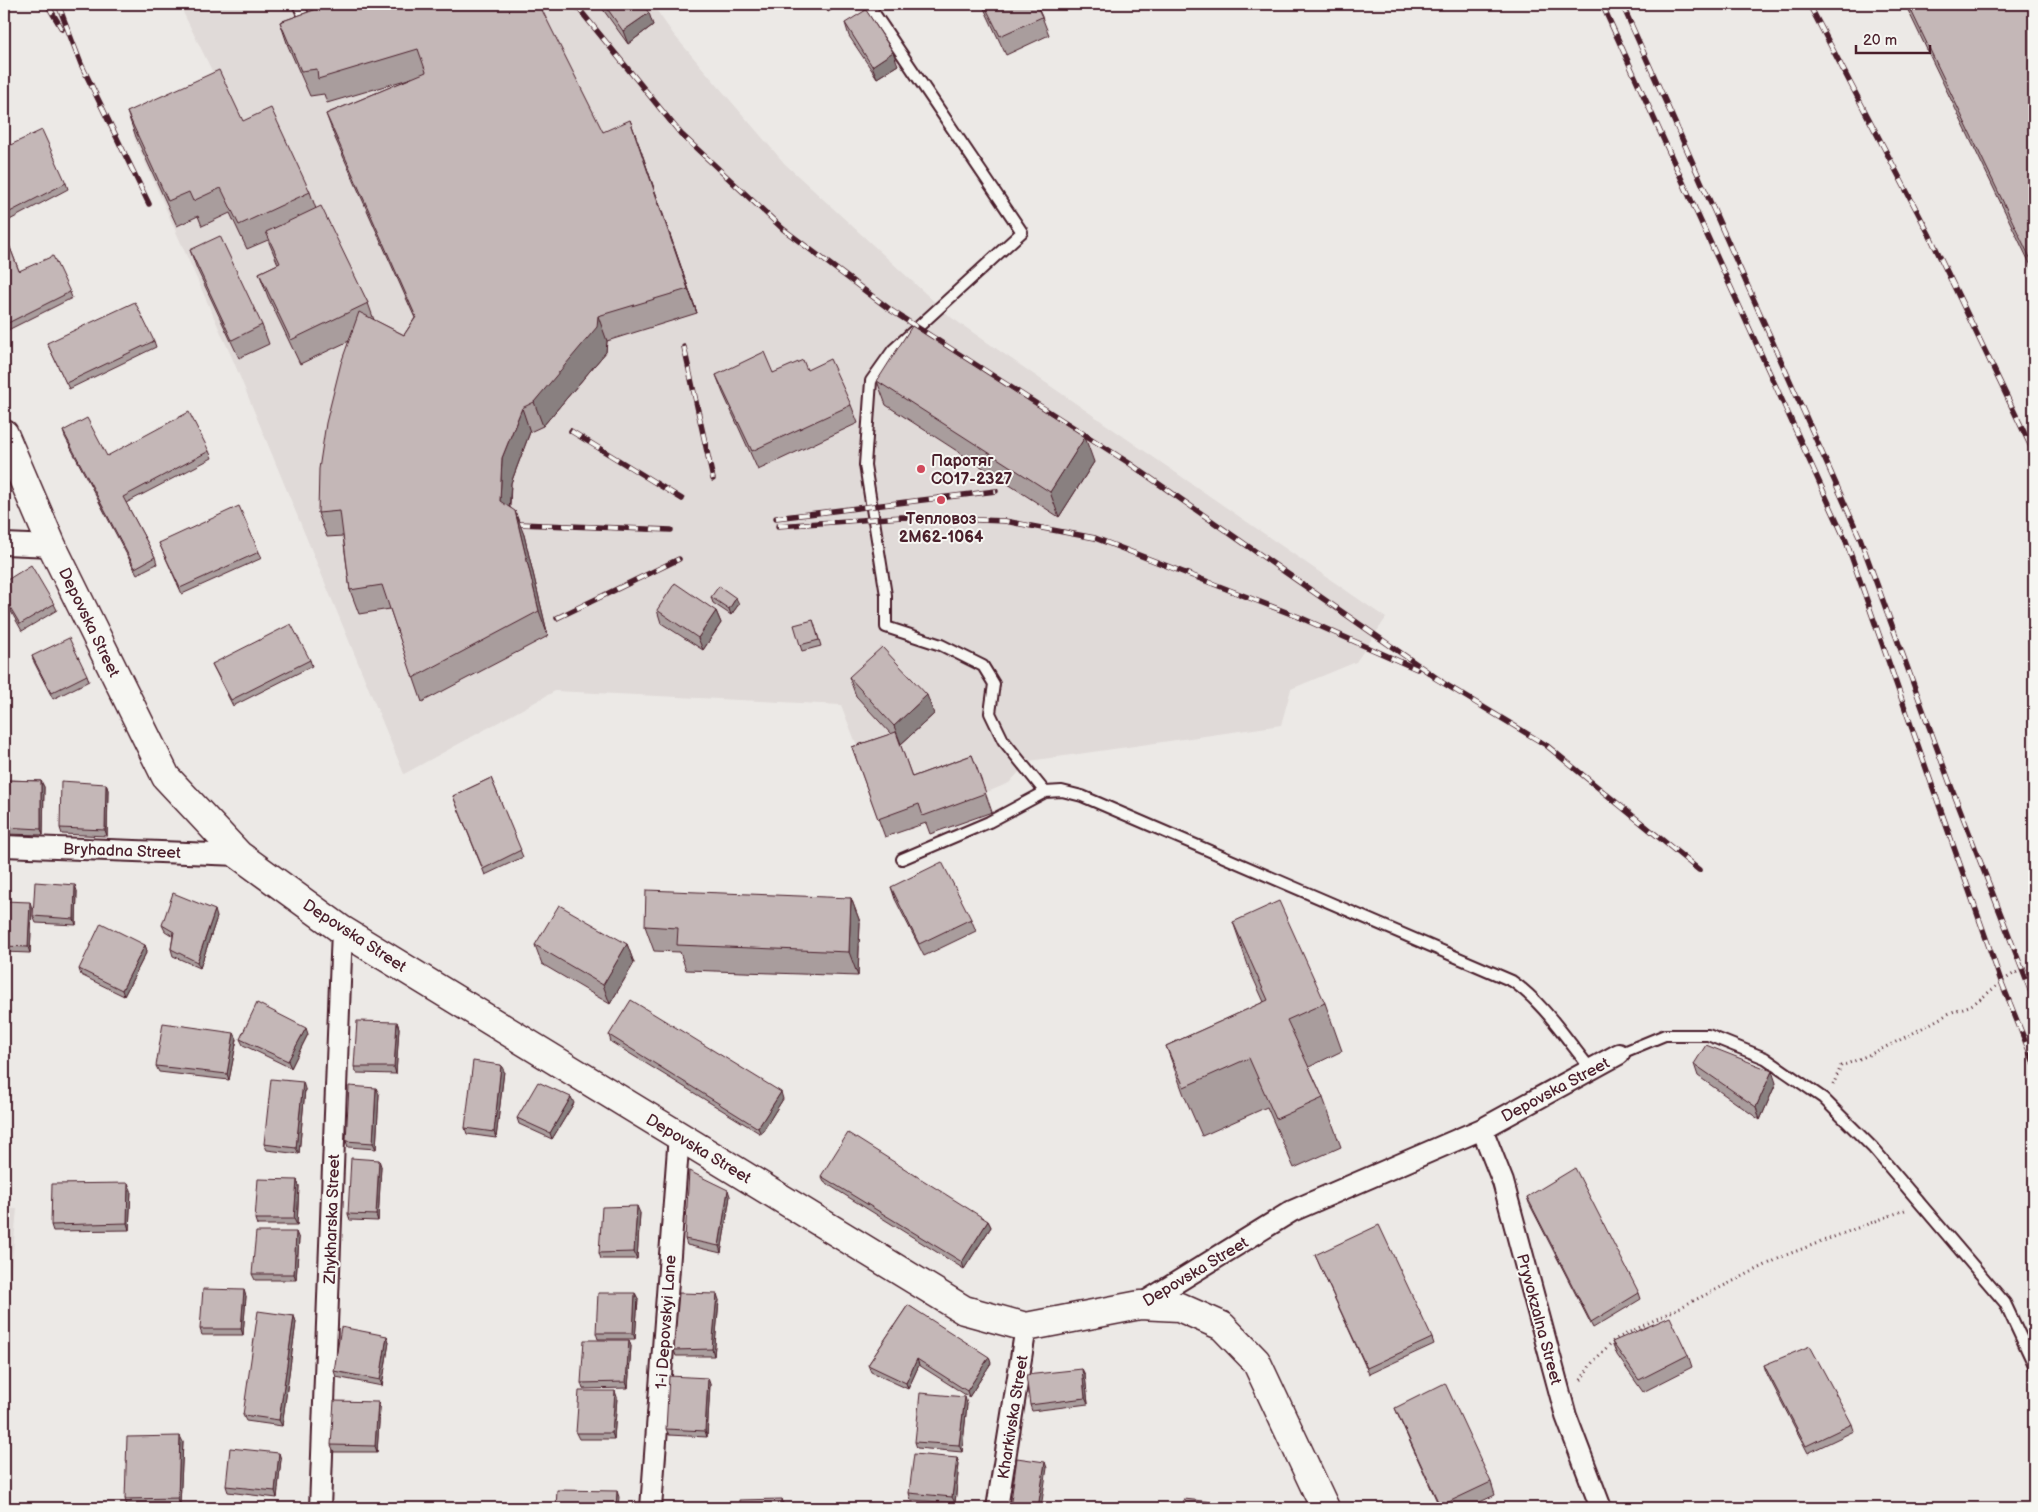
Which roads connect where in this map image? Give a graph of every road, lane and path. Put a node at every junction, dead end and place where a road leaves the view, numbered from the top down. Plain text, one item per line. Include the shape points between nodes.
1 (298, 4) edge
2 (868, 4) edge
3 (316, 20) edge
4 (4, 434) edge
5 (4, 544) edge
6 (52, 546) junction
7 (1045, 792) junction
8 (4, 846) edge
9 (239, 855) junction
10 (902, 859) dead end
11 (342, 930) junction
12 (2034, 967) edge
13 (1619, 1054) joint
14 (1591, 1069) junction
15 (1823, 1098) junction
16 (1482, 1129) junction
17 (679, 1135) junction
18 (1921, 1204) junction
19 (1140, 1305) junction
20 (1026, 1327) junction
21 (2034, 1365) edge
22 (1566, 1416) junction
23 (320, 1508) edge
24 (651, 1508) edge
25 (998, 1508) edge
26 (1325, 1508) edge
27 (1601, 1508) edge

1 - 3 lane via 307,23
2 - 7 lane via 1022,232 894,350 871,381 865,465 886,595 886,627 941,645 983,666 994,684 990,713 1003,740
4 - 6 main road, Depovska Street
5 - 6 street
6 - 9 main road, Depovska Street via 166,777
7 - 10 lane via 989,822
7 - 14 lane via 1062,791 1120,811 1512,981 1540,1006
8 - 9 street, Bryhadna Street
9 - 11 main road, Depovska Street
11 - 17 main road, Depovska Street
11 - 23 street, Zhykharska Street
12 - 15 path via 2001,981 1974,1004 1841,1066 1831,1090
13 - 14 street, Depovska Street
13 - 15 lane via 1665,1035 1708,1035 1765,1058
14 - 16 street, Depovska Street
15 - 18 lane via 1874,1148
16 - 19 street, Depovska Street via 1292,1211
16 - 22 street, Pryvokzalna Street via 1503,1182
17 - 20 main road, Depovska Street via 964,1310
17 - 24 street, 1-i Depovskyi Lane
18 - 21 lane via 2005,1303
18 - 22 path via 1786,1255 1614,1340 1591,1364 1577,1386
19 - 20 main road, Depovska Street
19 - 26 main road via 1180,1306 1222,1326 1256,1361
20 - 25 street, Kharkivska Street
22 - 27 street, Pryvokzalna Street

